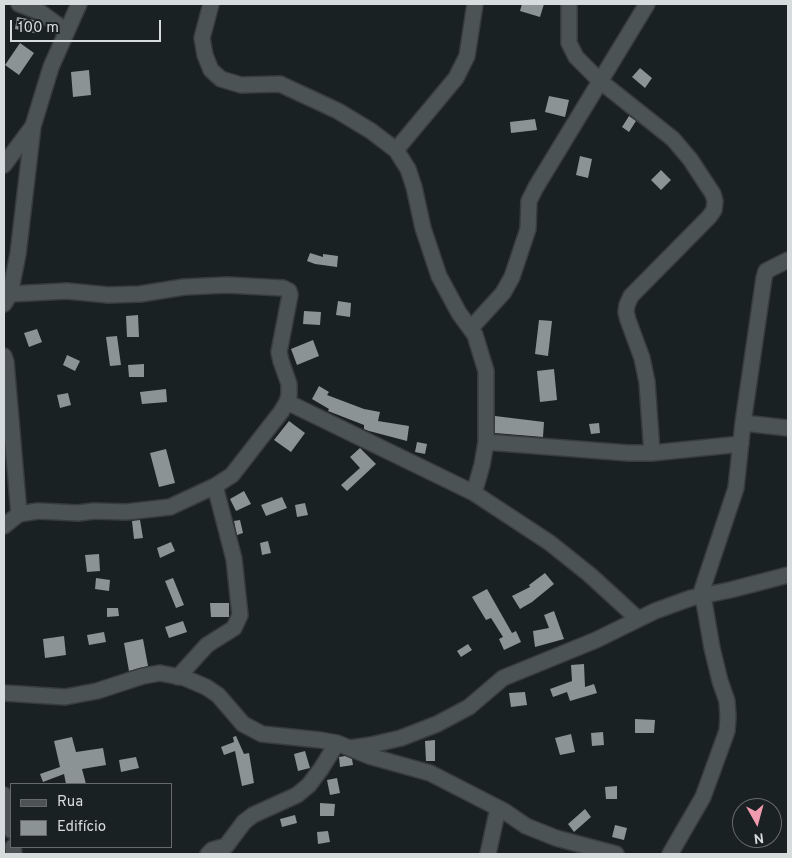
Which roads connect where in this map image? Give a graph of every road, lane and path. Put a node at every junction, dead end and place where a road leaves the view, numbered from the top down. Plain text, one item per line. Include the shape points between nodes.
1 (19, 4) edge
2 (79, 4) edge
3 (211, 4) edge
4 (475, 4) edge
5 (569, 4) edge
6 (647, 4) edge
7 (46, 8) edge
8 (66, 31) junction
9 (600, 81) junction
10 (33, 126) junction
11 (396, 150) junction
12 (4, 165) edge
13 (788, 260) edge
14 (7, 299) edge
15 (471, 328) junction
16 (4, 360) edge
17 (287, 402) junction
18 (742, 423) junction
19 (788, 428) edge
20 (486, 442) junction
21 (741, 444) junction
22 (652, 453) junction
23 (215, 486) junction
24 (474, 494) junction
25 (19, 514) junction
26 (4, 526) edge
27 (788, 574) edge
28 (703, 596) junction
29 (638, 619) junction
30 (178, 677) junction
31 (4, 693) edge
32 (343, 746) junction
33 (4, 796) edge
34 (498, 808) junction
35 (10, 825) edge
36 (208, 854) edge
37 (488, 854) edge
38 (616, 854) edge
39 (670, 854) edge

1 - 7 street
2 - 8 street
3 - 11 street via 202,38 211,70 221,79 241,84 280,84 338,111
4 - 11 street via 467,56 456,78
5 - 9 street via 569,43 576,56
6 - 9 street
7 - 8 street
8 - 10 street
9 - 15 street via 529,202 528,229 512,277 503,293
9 - 22 street via 673,139 690,159 715,201 709,217 631,296 627,304 628,320 647,382
10 - 12 street
10 - 14 street via 18,254
11 - 15 street via 408,168 439,276
13 - 18 street via 766,271 764,278
14 - 17 street via 67,291 108,296 227,285 283,288 290,295 279,352 289,384
15 - 20 street via 486,371
16 - 25 street
17 - 23 street via 232,475
17 - 24 street
18 - 19 street
18 - 21 street
20 - 22 street
20 - 24 street
21 - 22 street
21 - 28 street via 736,488 705,578
23 - 25 street via 170,507 126,512 38,511
23 - 30 street via 234,559 240,614 234,628 207,645
24 - 29 street via 550,543
25 - 26 street
27 - 28 street
28 - 29 street
28 - 39 street via 712,648 727,701 727,731 703,797
29 - 32 street via 503,678 469,707 437,724 401,738 371,745
30 - 31 street via 160,673 143,676 73,696
30 - 32 street via 218,695 243,724 262,734 320,740
32 - 34 street via 430,773
32 - 36 street via 297,795 253,815 226,846
33 - 35 street
34 - 37 street
34 - 38 street via 526,826 556,838

